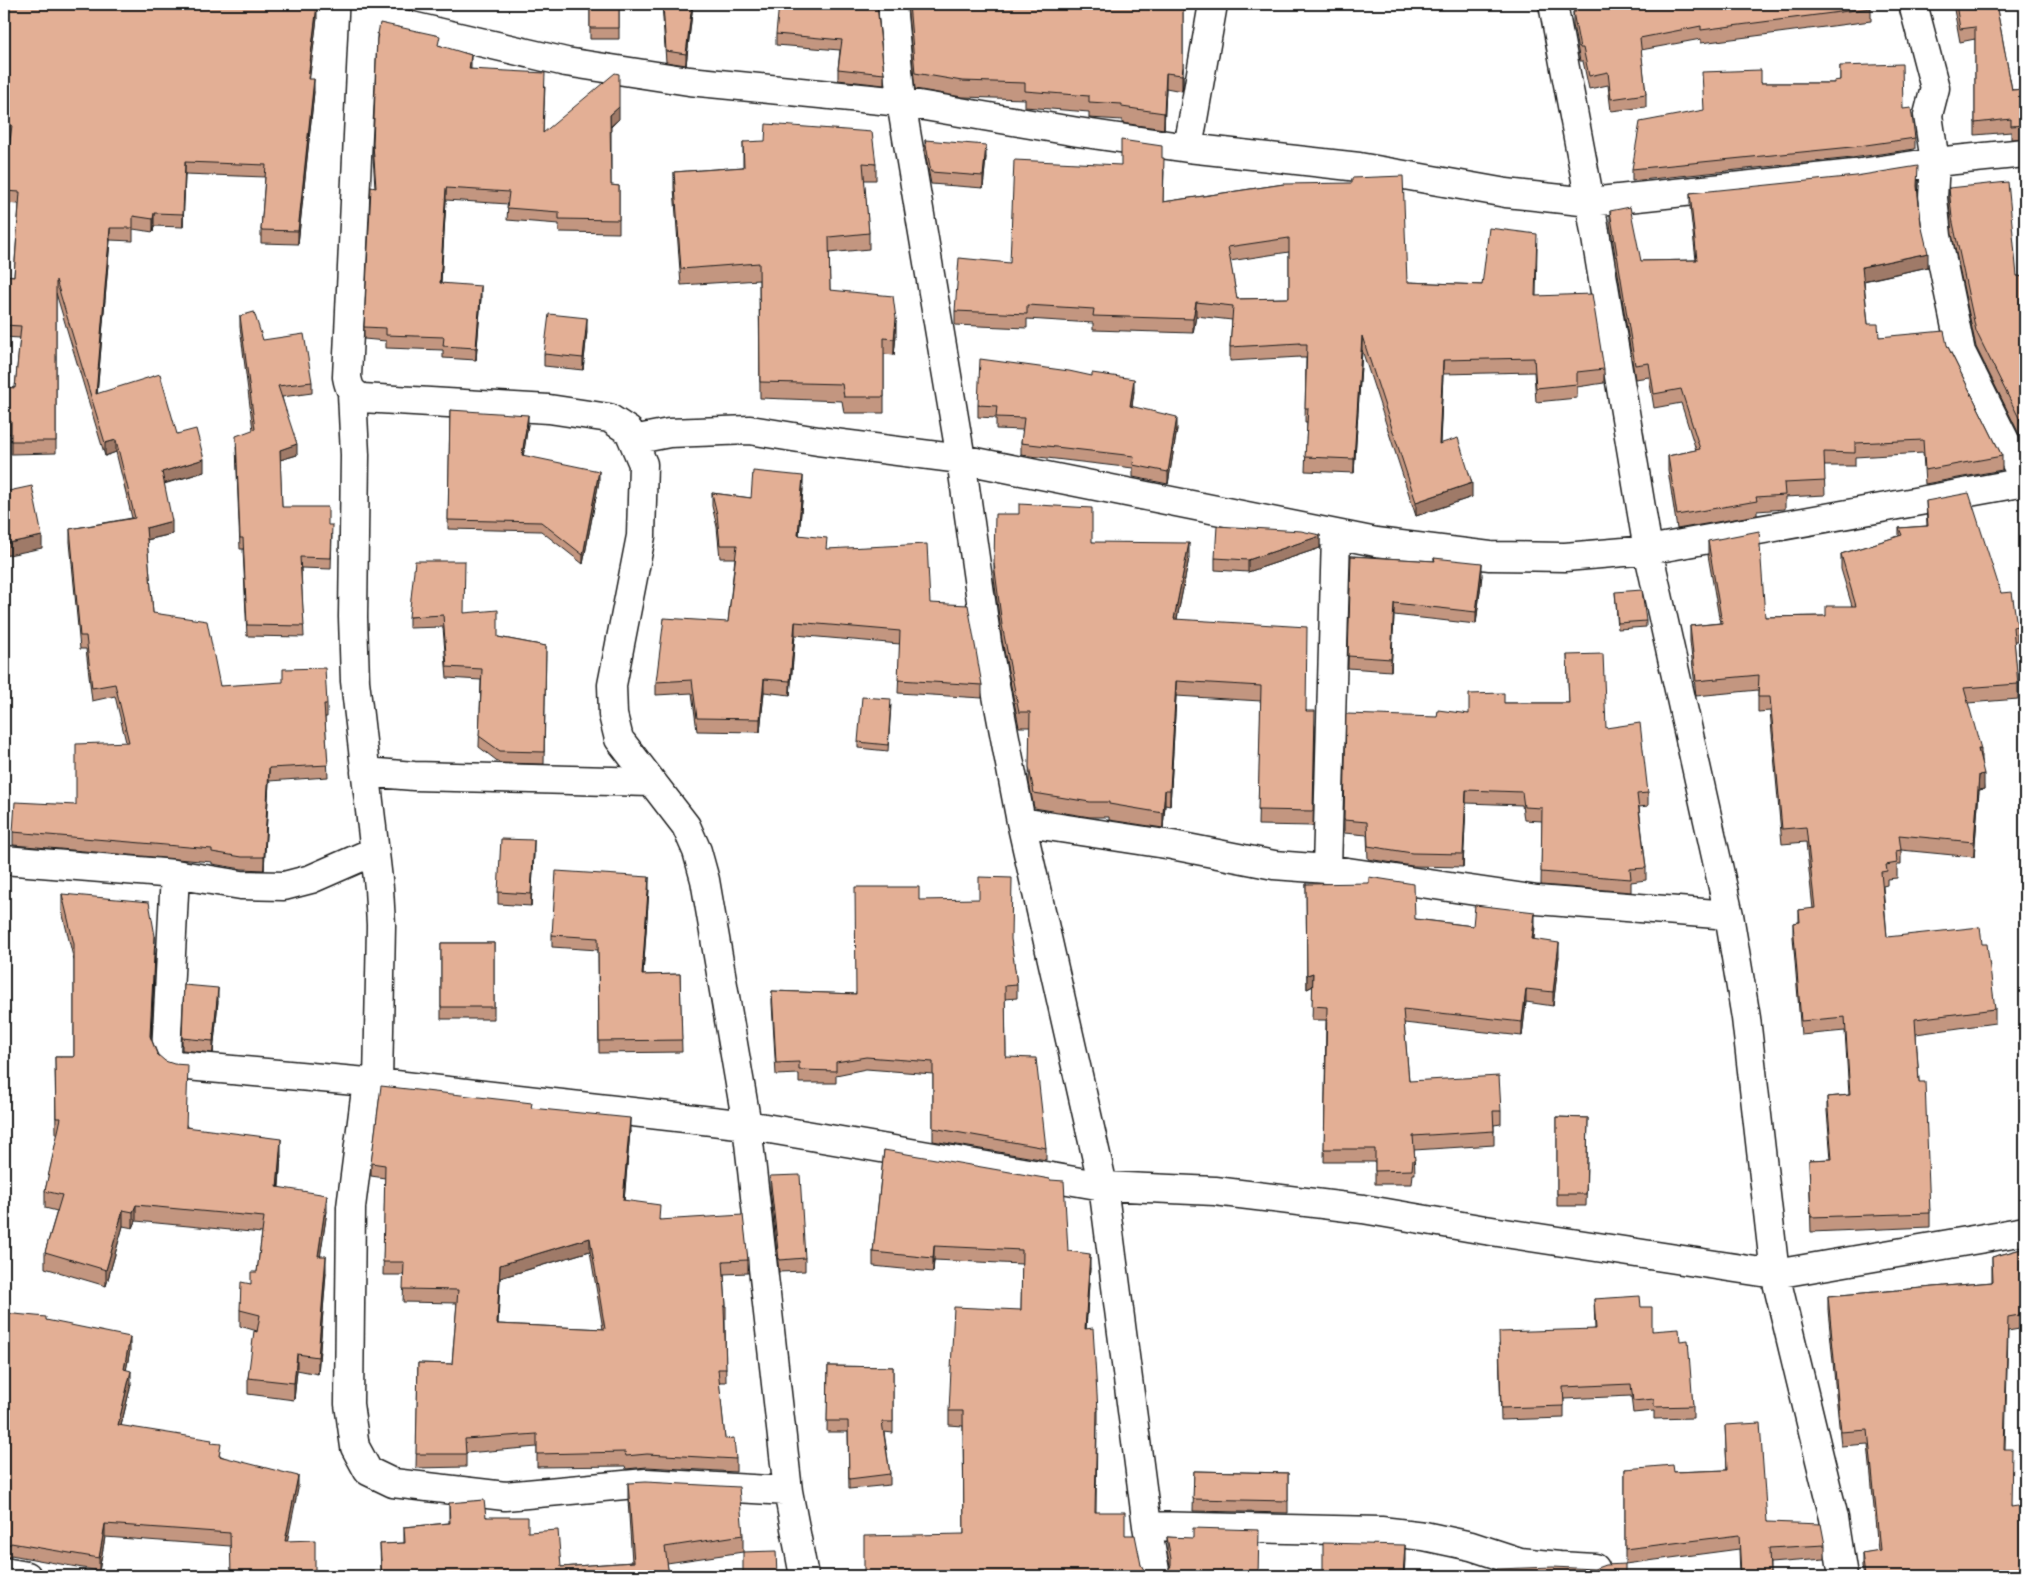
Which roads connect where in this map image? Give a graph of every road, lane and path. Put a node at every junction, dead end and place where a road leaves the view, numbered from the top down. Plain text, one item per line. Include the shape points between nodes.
1 (892, 4) edge
2 (1214, 4) edge
3 (1552, 4) edge
4 (1913, 4) edge
5 (364, 9) edge
6 (901, 102) junction
7 (1188, 148) junction
8 (2025, 153) edge
9 (1935, 162) junction
10 (1590, 202) junction
11 (352, 393) junction
12 (633, 440) junction
13 (961, 459) junction
14 (2025, 481) edge
15 (1336, 534) junction
16 (1648, 550) junction
17 (365, 772) junction
18 (651, 782) junction
19 (1022, 822) junction
20 (375, 851) junction
21 (4, 860) edge
22 (1327, 869) junction
23 (175, 874) junction
24 (1729, 916) junction
25 (372, 1083) junction
26 (747, 1125) junction
27 (1103, 1186) junction
28 (2025, 1231) edge
29 (1775, 1274) junction
30 (788, 1492) junction
31 (1147, 1526) junction
32 (1595, 1568) edge
33 (4, 1572) edge
34 (27, 1576) edge
35 (804, 1576) edge
36 (1156, 1576) edge
37 (1843, 1576) edge

1 - 6 street
2 - 7 street
3 - 10 street
4 - 9 street via 1935,88 1928,115
5 - 6 street via 566,62 698,82
5 - 11 street via 347,377
6 - 7 street
6 - 13 street
7 - 10 street via 1359,168 1506,193
8 - 9 street
9 - 10 street via 1854,174
9 - 14 street via 1932,198 1937,236 1961,352
10 - 16 street
11 - 12 street via 362,398 549,409 608,418 629,431
11 - 17 street via 355,681
12 - 13 street via 669,433 750,430
12 - 18 street via 643,464 642,536 612,685 613,715 619,739
13 - 15 street
13 - 19 street via 987,643
14 - 16 street
15 - 16 street via 1490,556 1565,557
15 - 22 street
16 - 24 street
17 - 18 street
17 - 20 street
18 - 26 street via 686,826 703,870
19 - 22 street via 1172,845 1274,865
19 - 27 street
20 - 23 street via 311,879 284,886 241,885
20 - 25 street via 381,926
21 - 23 street
22 - 24 street via 1537,900
23 - 25 street via 166,1053 171,1063
24 - 29 street via 1746,1018
25 - 26 street
25 - 30 street via 351,1207 349,1404 354,1447 368,1471 393,1483 505,1496 646,1483
26 - 27 street
26 - 30 street
27 - 29 street via 1215,1191 1363,1209
27 - 31 street
28 - 29 street
29 - 37 street via 1834,1518
30 - 35 street
31 - 32 street via 1381,1531 1462,1544 1520,1562
31 - 36 street
33 - 34 street

